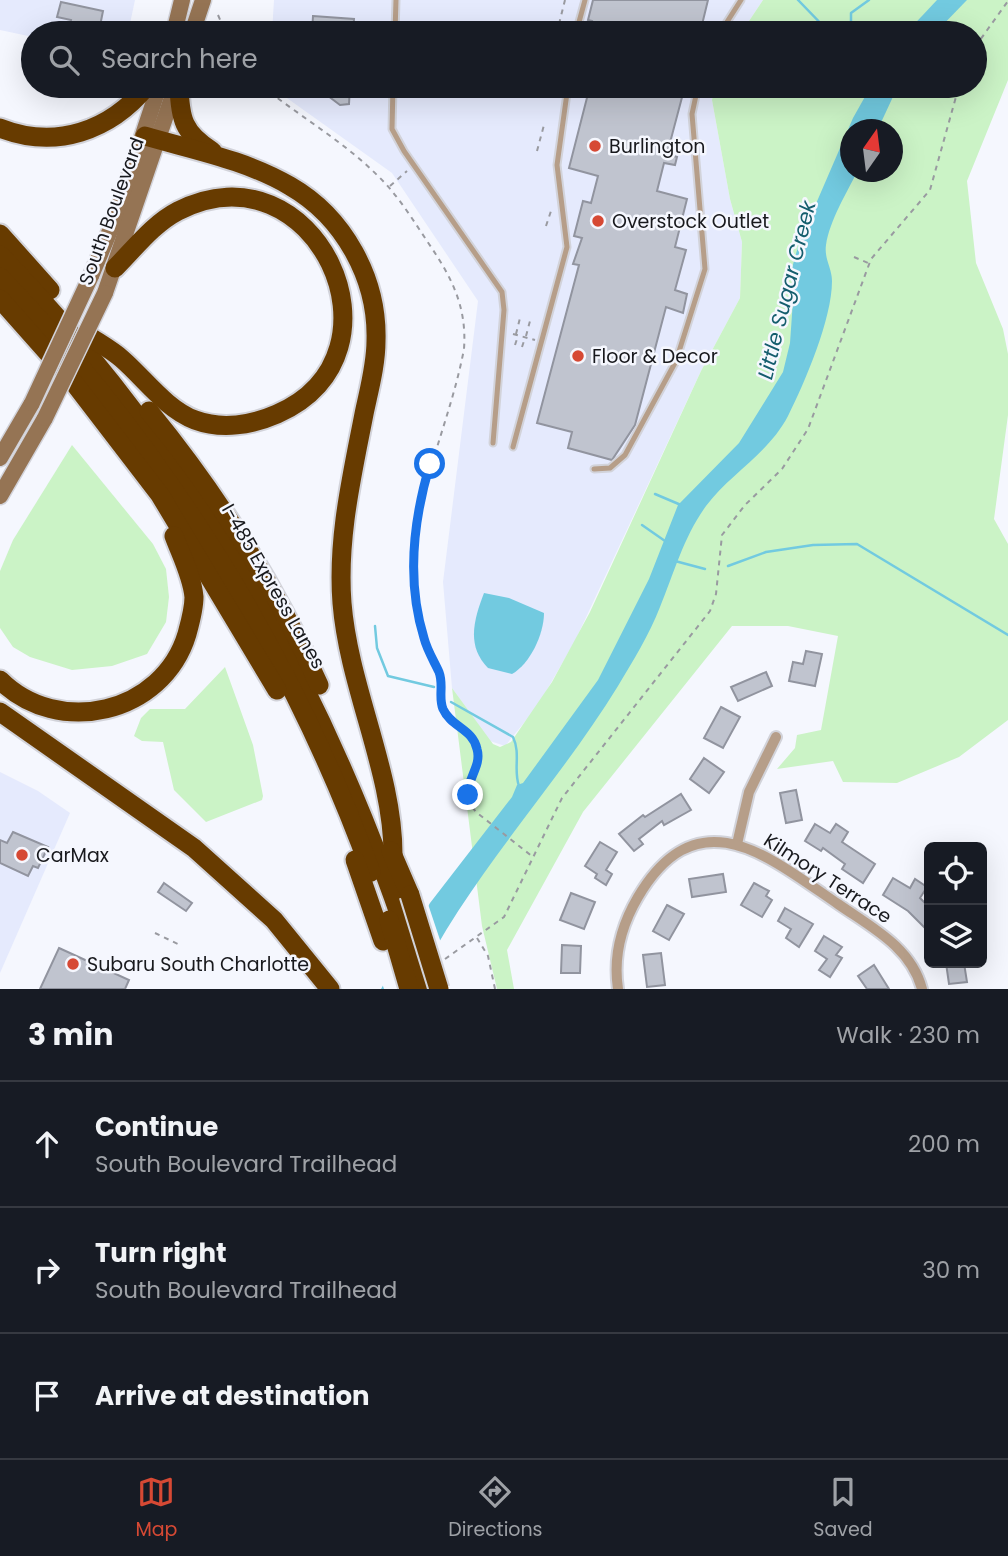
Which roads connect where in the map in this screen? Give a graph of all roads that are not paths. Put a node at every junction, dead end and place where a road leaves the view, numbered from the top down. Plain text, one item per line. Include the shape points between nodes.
1 (182, 0) edge
2 (203, 0) edge
3 (396, 0) edge
4 (586, 0) edge
5 (741, 0) edge
6 (177, 21) edge
7 (196, 21) edge
8 (395, 21) edge
9 (580, 21) edge
10 (728, 21) edge
11 (135, 98) edge
12 (157, 98) edge
13 (171, 98) edge
14 (178, 98) edge
15 (393, 98) edge
16 (566, 98) edge
17 (695, 98) edge
18 (0, 128) edge
19 (152, 138) junction
20 (228, 160) junction
21 (0, 234) edge
22 (0, 255) edge
23 (116, 268) junction
24 (0, 277) edge
25 (0, 299) edge
26 (83, 341) junction
27 (493, 443) dead end
28 (513, 447) dead end
29 (0, 458) edge
30 (594, 469) dead end
31 (160, 495) junction
32 (0, 496) edge
33 (0, 680) edge
34 (0, 712) edge
35 (776, 737) dead end
36 (737, 844) junction
37 (393, 857) junction
38 (399, 906) junction
39 (330, 989) edge
40 (397, 989) edge
41 (410, 989) edge
42 (424, 989) edge
43 (439, 989) edge
44 (618, 989) edge
45 (922, 989) edge

1 - 6 main road
2 - 7 main road
3 - 8 lane
4 - 9 lane
5 - 10 lane
11 - 18 highway via 120,114 86,132 50,138
12 - 19 main road, South Boulevard
13 - 19 main road, South Boulevard
14 - 20 highway via 185,130
15 - 27 lane via 393,131 502,292
16 - 28 lane via 557,165 567,247
17 - 30 lane via 692,114 705,269 676,361 625,455 610,468
19 - 20 highway
19 - 23 main road, South Boulevard
19 - 29 main road, South Boulevard, bridge via 32,403
20 - 37 highway via 290,186 320,208 349,244 369,290 376,321 375,356 348,499 342,603 357,691 394,822
21 - 26 highway
22 - 38 highway, I-485 Express Lanes via 132,408 223,540 273,624 321,719 368,822
23 - 26 main road, South Boulevard, bridge
23 - 26 highway via 163,220 196,203 236,199 276,208 306,227 336,271 343,317 334,357 306,396 291,407 246,424 219,426 183,415 120,357
24 - 38 highway, I-485 Express Lanes via 128,428 220,561 273,654
25 - 31 highway via 71,379
26 - 32 main road, South Boulevard, bridge
26 - 37 highway via 187,458 251,557 308,660
31 - 33 highway via 194,598 184,643 157,684 125,704 71,712 34,704
31 - 40 highway via 270,675 319,774 381,933
34 - 39 highway via 203,856 274,920
35 - 36 street via 749,792
36 - 44 street, Kilmory Terrace via 693,847 671,857 655,872 622,930 616,960
36 - 45 street, Kilmory Terrace via 760,852 890,940 909,961
37 - 38 highway
38 - 41 highway, I-485 Express Lanes
38 - 42 highway, I-485 Express Lanes
38 - 43 highway, bridge

